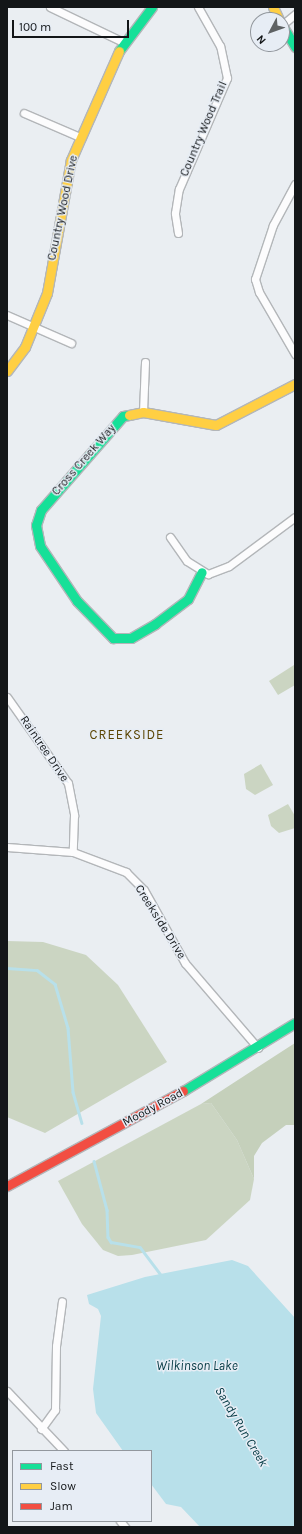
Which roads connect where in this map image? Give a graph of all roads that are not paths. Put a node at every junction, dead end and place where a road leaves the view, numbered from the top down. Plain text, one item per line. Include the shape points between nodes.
1 (50, 7) edge
2 (152, 7) edge
3 (198, 7) edge
4 (123, 42) junction
5 (24, 113) dead end
6 (80, 137) junction
7 (294, 189) edge
8 (178, 233) dead end
9 (7, 315) edge
10 (34, 330) junction
11 (71, 343) dead end
12 (295, 354) edge
13 (146, 362) dead end
14 (7, 372) edge
15 (295, 384) edge
16 (143, 412) junction
17 (295, 517) edge
18 (170, 537) dead end
19 (202, 572) junction
20 (7, 697) edge
21 (7, 847) edge
22 (73, 852) junction
23 (295, 1023) edge
24 (258, 1048) junction
25 (7, 1186) edge
26 (62, 1301) dead end
27 (7, 1391) edge
28 (40, 1429) junction
29 (63, 1450) edge

1 - 4 street
2 - 4 street, Country Wood Drive
3 - 8 street, Country Wood Trail via 220,46 227,78 179,189 175,213
4 - 6 street, Country Wood Drive
5 - 6 street
6 - 10 street, Country Wood Drive via 70,166 47,294
7 - 12 street via 273,225 256,279 259,292
9 - 10 street
10 - 11 street
10 - 14 street, Country Wood Drive
13 - 16 street
15 - 16 street, Cross Creek Way via 216,425
16 - 19 street, Cross Creek Way via 130,413 116,422 41,510 36,525 39,541 64,582 95,622 113,638 124,639 155,624 188,599
17 - 19 street via 229,566 217,572
18 - 19 street via 186,561
20 - 22 street, Raintree Drive via 68,783 74,815
21 - 22 street, Creekside Drive
22 - 24 street, Creekside Drive via 117,866 134,880 151,901 186,963
23 - 24 street, Moody Road
24 - 25 street, Moody Road
26 - 28 street via 56,1346 55,1410
27 - 28 street
28 - 29 street

